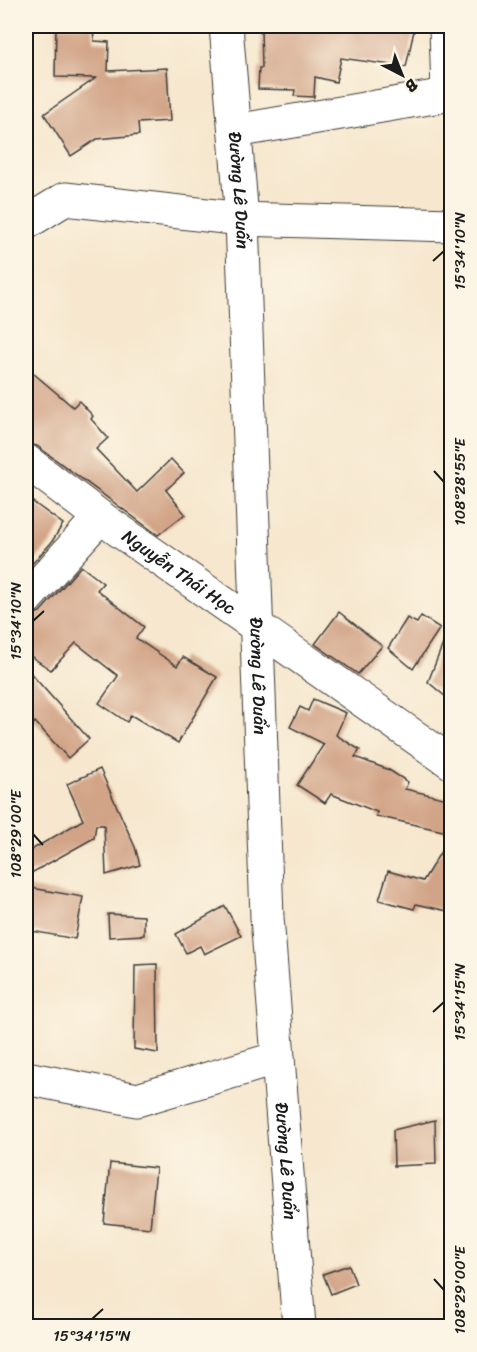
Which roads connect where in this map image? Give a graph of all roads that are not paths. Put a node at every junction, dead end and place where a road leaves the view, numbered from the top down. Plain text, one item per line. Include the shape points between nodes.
1 (226, 26) edge
2 (446, 26) edge
3 (450, 95) edge
4 (235, 131) junction
5 (242, 219) junction
6 (26, 223) edge
7 (452, 225) edge
8 (26, 461) edge
9 (100, 517) junction
10 (26, 599) edge
11 (258, 626) junction
12 (452, 763) edge
13 (278, 1058) junction
14 (26, 1078) edge
15 (299, 1326) edge

1 - 4 street, Đường Lê Duẩn
2 - 3 street
3 - 4 street
4 - 5 street, Đường Lê Duẩn
5 - 6 street via 65,199
5 - 7 street
5 - 11 street, Đường Lê Duẩn
8 - 9 street, Nguyễn Thái Học
9 - 10 street
9 - 11 street, Nguyễn Thái Học
11 - 12 street, Nguyễn Thái Học
11 - 13 street, Đường Lê Duẩn via 267,917
13 - 14 street via 137,1100
13 - 15 street, Đường Lê Duẩn

